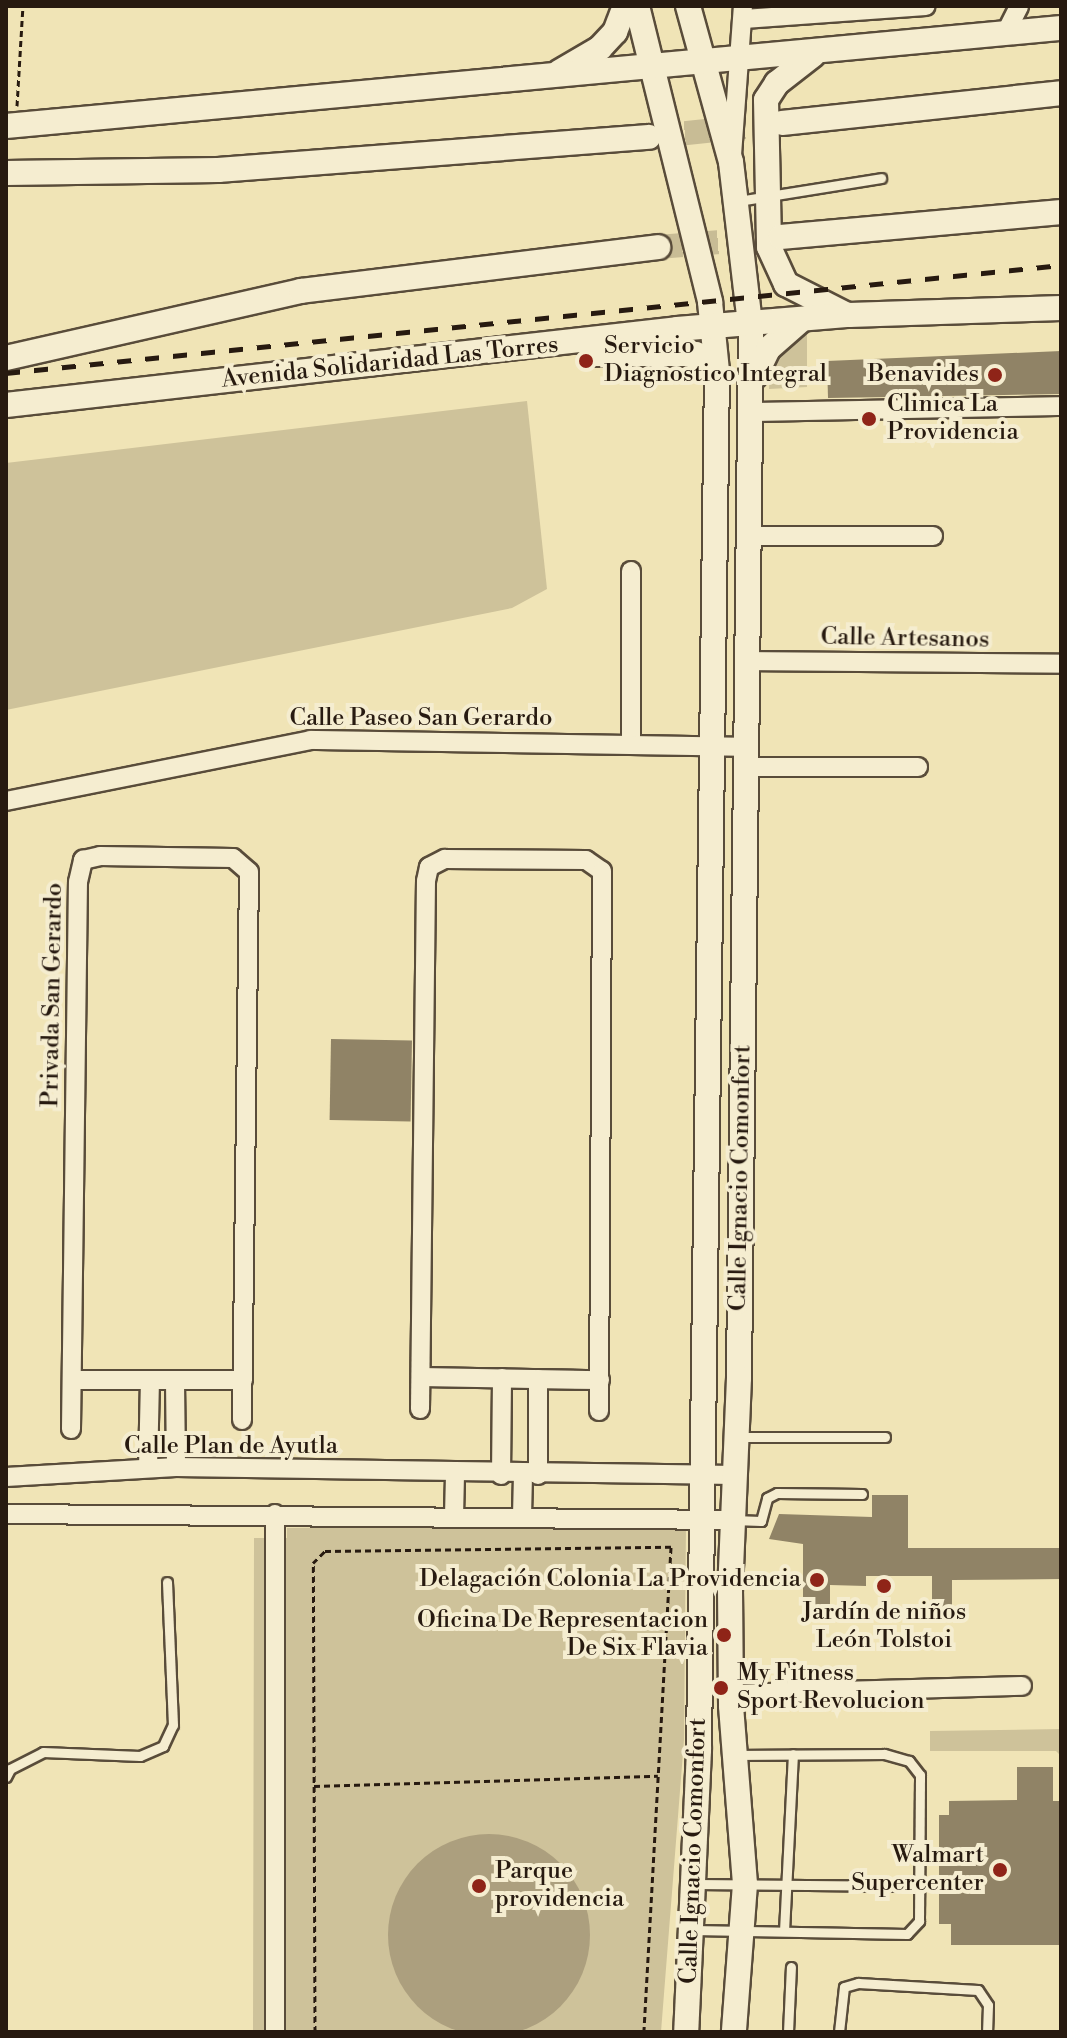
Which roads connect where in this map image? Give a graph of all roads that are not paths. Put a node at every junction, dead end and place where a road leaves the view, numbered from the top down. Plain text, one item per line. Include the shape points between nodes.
1 (625, 6) edge
2 (637, 6) edge
3 (688, 6) edge
4 (926, 6) edge
5 (1019, 6) edge
6 (873, 8) edge
7 (744, 13) edge
8 (1061, 28) edge
9 (1005, 34) junction
10 (815, 53) junction
11 (743, 61) junction
12 (703, 64) junction
13 (656, 68) junction
14 (555, 74) junction
15 (1061, 93) edge
16 (782, 123) tunnel mouth
17 (11, 125) edge
18 (649, 137) tunnel mouth
19 (731, 162) junction
20 (6, 173) edge
21 (881, 178) dead end
22 (764, 197) junction
23 (736, 202) junction
24 (1061, 212) edge
25 (781, 237) tunnel mouth
26 (658, 247) tunnel mouth
27 (1061, 308) edge
28 (849, 315) junction
29 (802, 319) junction
30 (750, 323) junction
31 (713, 326) junction
32 (522, 350) junction
33 (6, 358) edge
34 (717, 371) junction
35 (752, 386) junction
36 (6, 405) edge
37 (1061, 406) edge
38 (751, 412) junction
39 (751, 536) junction
40 (933, 536) dead end
41 (631, 571) dead end
42 (748, 661) junction
43 (1061, 664) edge
44 (631, 744) junction
45 (714, 747) junction
46 (746, 757) junction
47 (918, 767) dead end
48 (6, 801) edge
49 (421, 1377) junction
50 (502, 1378) junction
51 (538, 1379) junction
52 (72, 1380) junction
53 (243, 1380) junction
54 (600, 1380) junction
55 (150, 1382) junction
56 (175, 1382) junction
57 (420, 1409) dead end
58 (599, 1411) dead end
59 (242, 1420) dead end
60 (71, 1429) dead end
61 (737, 1437) junction
62 (885, 1437) dead end
63 (176, 1467) junction
64 (148, 1468) junction
65 (455, 1475) junction
66 (501, 1475) junction
67 (530, 1475) junction
68 (702, 1475) junction
69 (735, 1475) junction
70 (6, 1477) edge
71 (862, 1494) dead end
72 (6, 1514) edge
73 (275, 1514) junction
74 (454, 1516) junction
75 (522, 1516) junction
76 (702, 1519) junction
77 (733, 1520) junction
78 (167, 1582) dead end
79 (1022, 1686) dead end
80 (731, 1694) junction
81 (793, 1754) junction
82 (736, 1755) junction
83 (6, 1777) edge
84 (695, 1884) junction
85 (745, 1884) junction
86 (786, 1886) junction
87 (919, 1886) junction
88 (693, 1930) junction
89 (742, 1930) junction
90 (784, 1931) junction
91 (791, 1967) dead end
92 (275, 2032) edge
93 (686, 2032) edge
94 (734, 2032) edge
95 (788, 2032) edge
96 (839, 2032) edge
97 (987, 2032) edge

1 - 14 main road via 615,32 600,48
2 - 13 main road, Calle Ignacio Comonfort
3 - 12 main road, Calle Ignacio Comonfort
4 - 6 street
5 - 9 street
6 - 7 street
7 - 11 street
8 - 9 main road
9 - 10 main road
10 - 11 main road
10 - 22 main road via 777,83 766,100
11 - 12 main road
11 - 19 street
12 - 13 main road
12 - 19 main road, Calle Ignacio Comonfort
13 - 14 main road
13 - 31 main road, Calle Ignacio Comonfort
14 - 17 main road
15 - 16 main road
18 - 20 main road via 233,169
19 - 23 main road, Calle Ignacio Comonfort
21 - 22 lane
22 - 23 lane
22 - 28 main road via 769,247 786,284 802,297
23 - 30 main road, Calle Ignacio Comonfort
24 - 25 main road
26 - 33 main road via 301,291
27 - 28 main road, Avenida Solidaridad Las Torres
28 - 29 main road, Avenida Solidaridad Las Torres
29 - 30 main road, Avenida Solidaridad Las Torres
29 - 35 main road via 768,349
30 - 31 main road, Avenida Solidaridad Las Torres
30 - 35 main road, Calle Ignacio Comonfort
31 - 32 main road, Avenida Solidaridad Las Torres
31 - 34 main road, Calle Ignacio Comonfort
32 - 34 main road via 696,354
32 - 36 main road, Avenida Solidaridad Las Torres
34 - 45 main road, Calle Ignacio Comonfort
35 - 38 main road, Calle Ignacio Comonfort
37 - 38 street
38 - 39 main road, Calle Ignacio Comonfort
39 - 40 street
39 - 42 main road, Calle Ignacio Comonfort
41 - 44 street
42 - 43 street, Calle Artesanos
42 - 46 main road, Calle Ignacio Comonfort
44 - 45 street, Calle Paseo San Gerardo
44 - 48 street, Calle Paseo San Gerardo via 310,740
45 - 46 street, Calle Paseo San Gerardo
45 - 68 main road, Calle Ignacio Comonfort
46 - 47 street, Calle Paseo San Gerardo
46 - 61 main road, Calle Ignacio Comonfort
49 - 50 street
49 - 54 street via 427,874 435,862 445,859 586,860 598,866 604,879
49 - 57 street
50 - 51 street
50 - 66 street
51 - 54 street
51 - 67 street
52 - 53 street, Privada San Gerardo via 78,882 83,860 100,856 233,858 249,872
52 - 55 street
52 - 60 street, Privada San Gerardo
53 - 56 street
53 - 59 street, Privada San Gerardo
54 - 58 street
55 - 56 street
55 - 64 street
56 - 63 street
61 - 62 lane
61 - 69 main road, Calle Ignacio Comonfort
63 - 64 street, Calle Plan de Ayutla
63 - 65 street, Calle Plan de Ayutla
64 - 70 street, Calle Plan de Ayutla
65 - 66 street, Calle Plan de Ayutla
65 - 74 street
66 - 67 street, Calle Plan de Ayutla
67 - 68 street, Calle Plan de Ayutla
67 - 75 street
68 - 69 street, Calle Plan de Ayutla
68 - 76 main road, Calle Ignacio Comonfort
69 - 77 main road, Calle Ignacio Comonfort
71 - 77 lane via 777,1493 767,1498 761,1521
72 - 73 street
73 - 74 street
73 - 92 street
74 - 75 street
75 - 76 street
76 - 77 street
76 - 84 main road, Calle Ignacio Comonfort
77 - 80 main road, Calle Ignacio Comonfort
78 - 83 lane via 173,1725 163,1746 140,1756 43,1752 10,1769
79 - 80 street
80 - 82 main road, Calle Ignacio Comonfort
81 - 82 lane
81 - 86 lane
81 - 87 lane via 898,1755 916,1768
82 - 85 main road, Calle Ignacio Comonfort
84 - 85 lane
84 - 88 main road, Calle Ignacio Comonfort
85 - 86 lane
85 - 89 main road, Calle Ignacio Comonfort
86 - 87 lane
86 - 90 lane
87 - 90 lane via 919,1921 913,1932
88 - 89 lane
88 - 93 main road, Calle Ignacio Comonfort
89 - 90 lane
89 - 94 main road, Calle Ignacio Comonfort
91 - 95 lane
96 - 97 lane via 844,1987 858,1983 978,1990 988,2005

